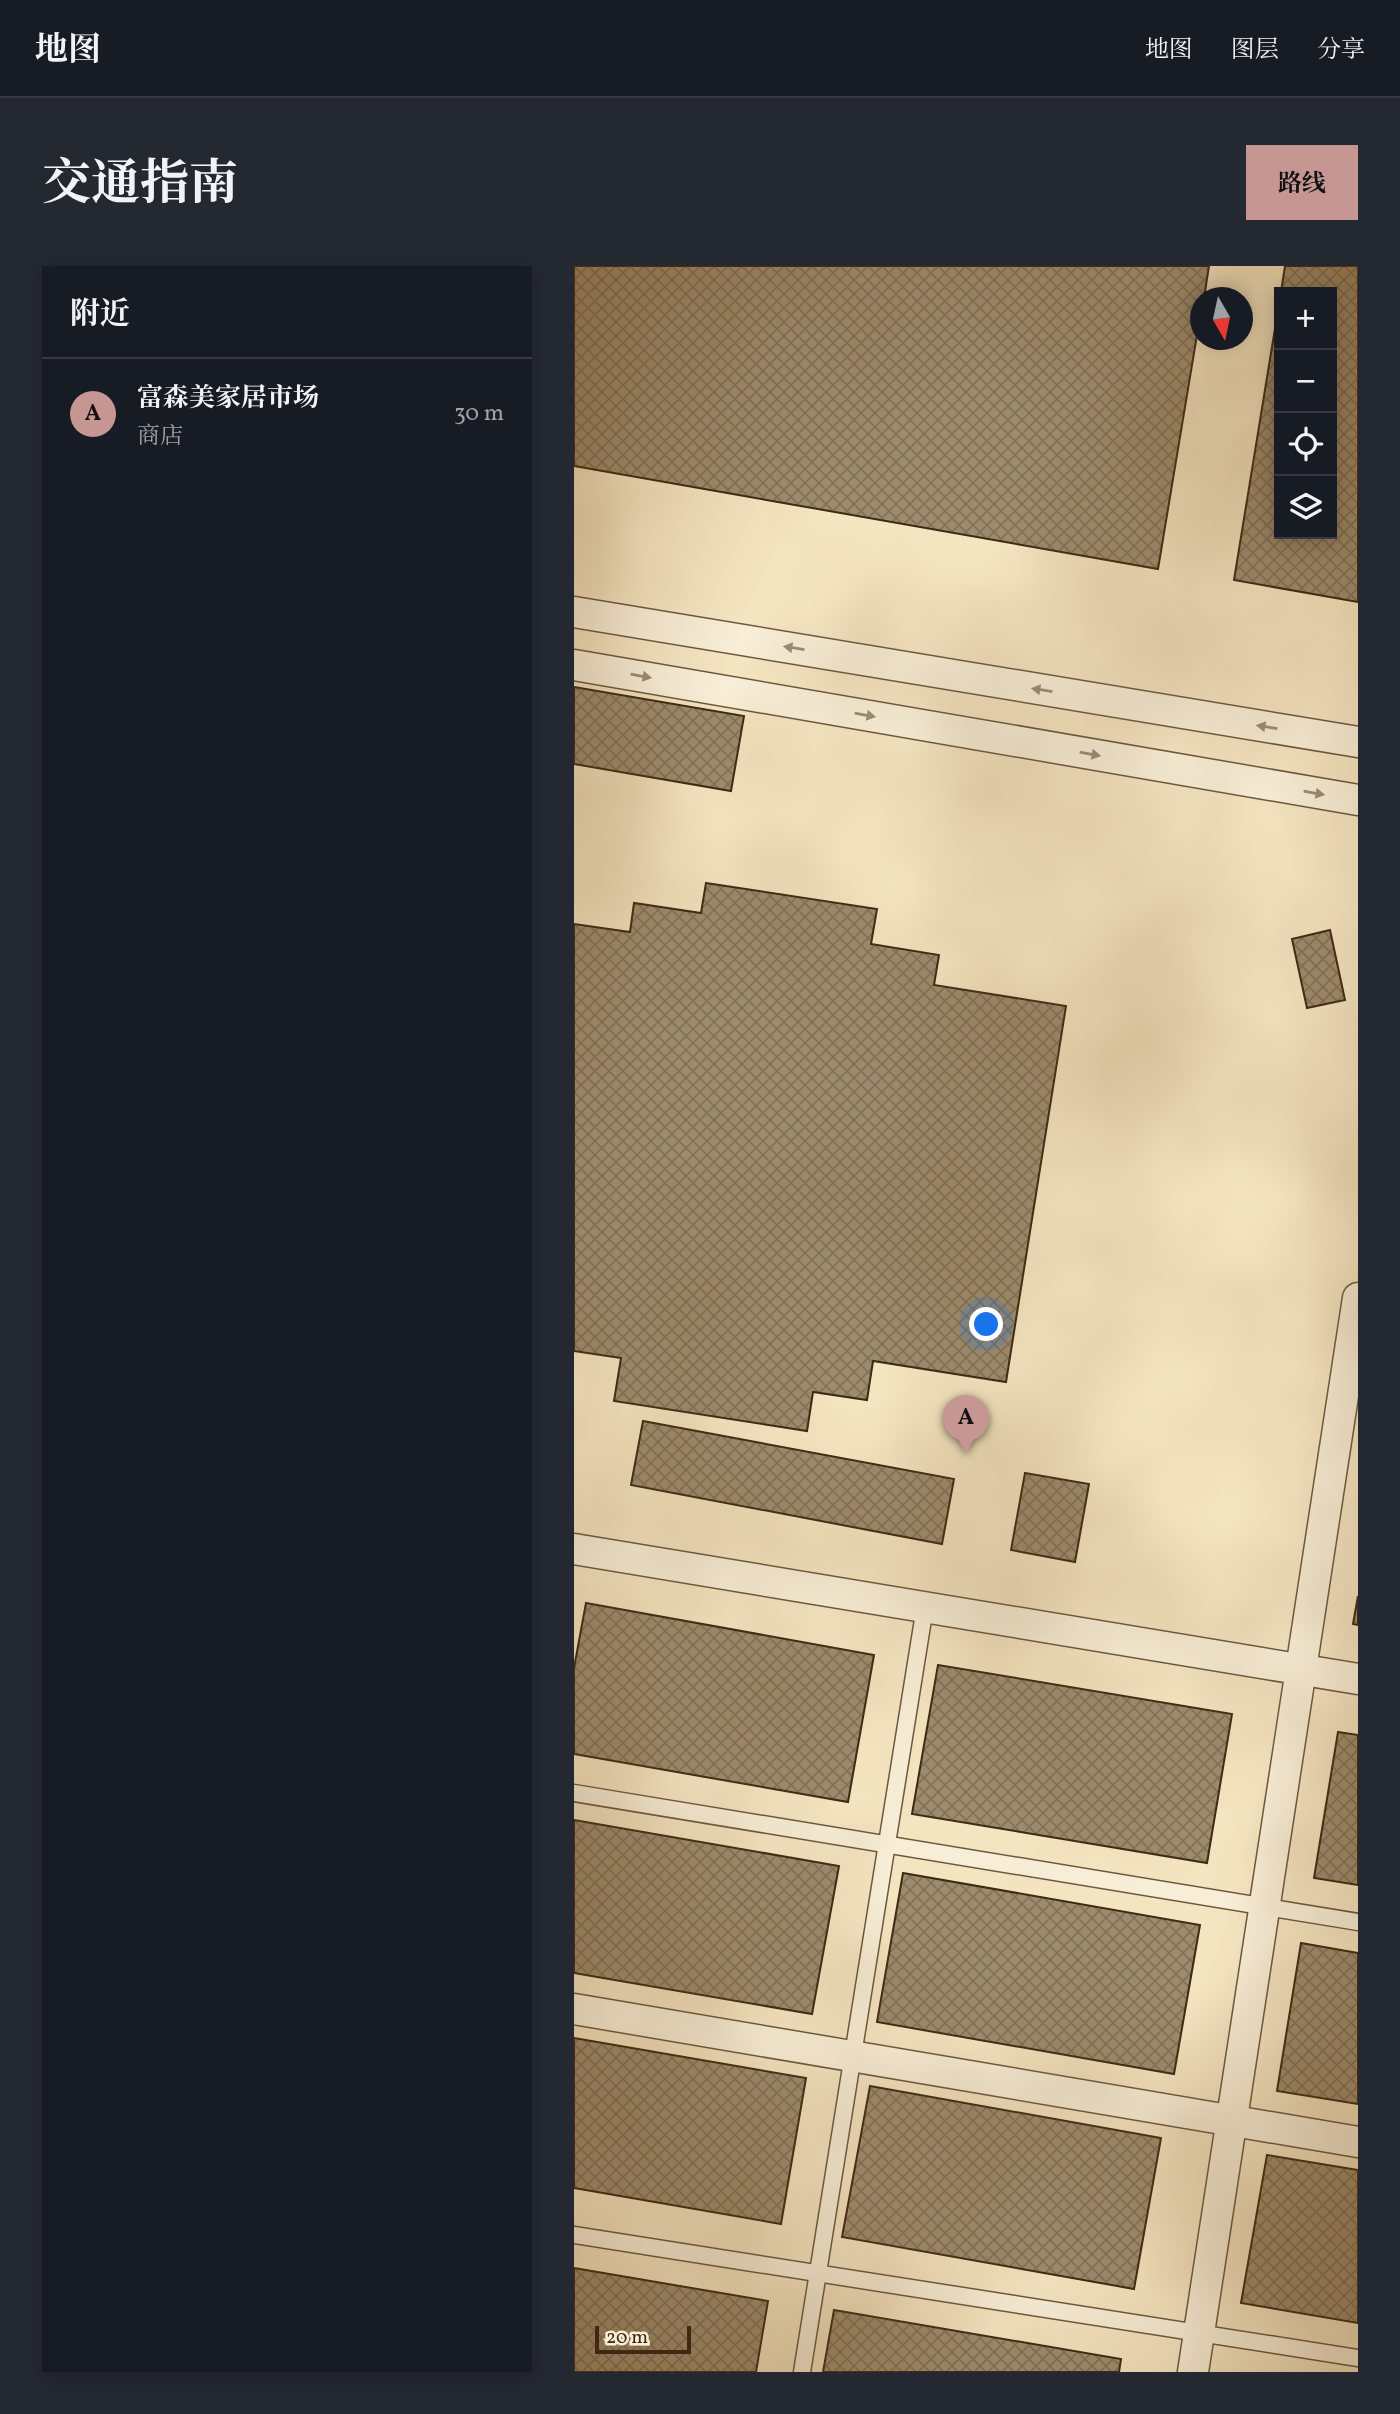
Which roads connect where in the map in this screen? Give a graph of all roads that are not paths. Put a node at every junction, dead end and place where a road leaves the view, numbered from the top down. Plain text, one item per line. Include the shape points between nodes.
1 (574, 612) edge
2 (574, 665) edge
3 (1358, 743) edge
4 (1358, 800) edge
5 (1358, 1298) edge
6 (574, 1550) edge
7 (925, 1607) junction
8 (1303, 1670) junction
9 (1358, 1679) edge
10 (574, 1793) edge
11 (887, 1844) junction
12 (1266, 1907) junction
13 (1358, 1922) edge
14 (574, 2009) edge
15 (853, 2056) junction
16 (1232, 2120) junction
17 (1358, 2142) edge
18 (574, 2235) edge
19 (818, 2273) junction
20 (1199, 2334) junction
21 (1358, 2358) edge
22 (802, 2372) edge
23 (1193, 2372) edge

3 -> 1 street
2 -> 4 street
5 - 8 street
6 - 7 street
7 - 8 street
7 - 11 lane
8 - 9 street
8 - 12 street
10 - 11 lane
11 - 12 lane
11 - 15 lane
12 - 13 lane
12 - 16 street
14 - 15 street
15 - 16 street
15 - 19 lane
16 - 17 street
16 - 20 street
18 - 19 lane
19 - 20 lane
19 - 22 lane
20 - 21 lane
20 - 23 street

